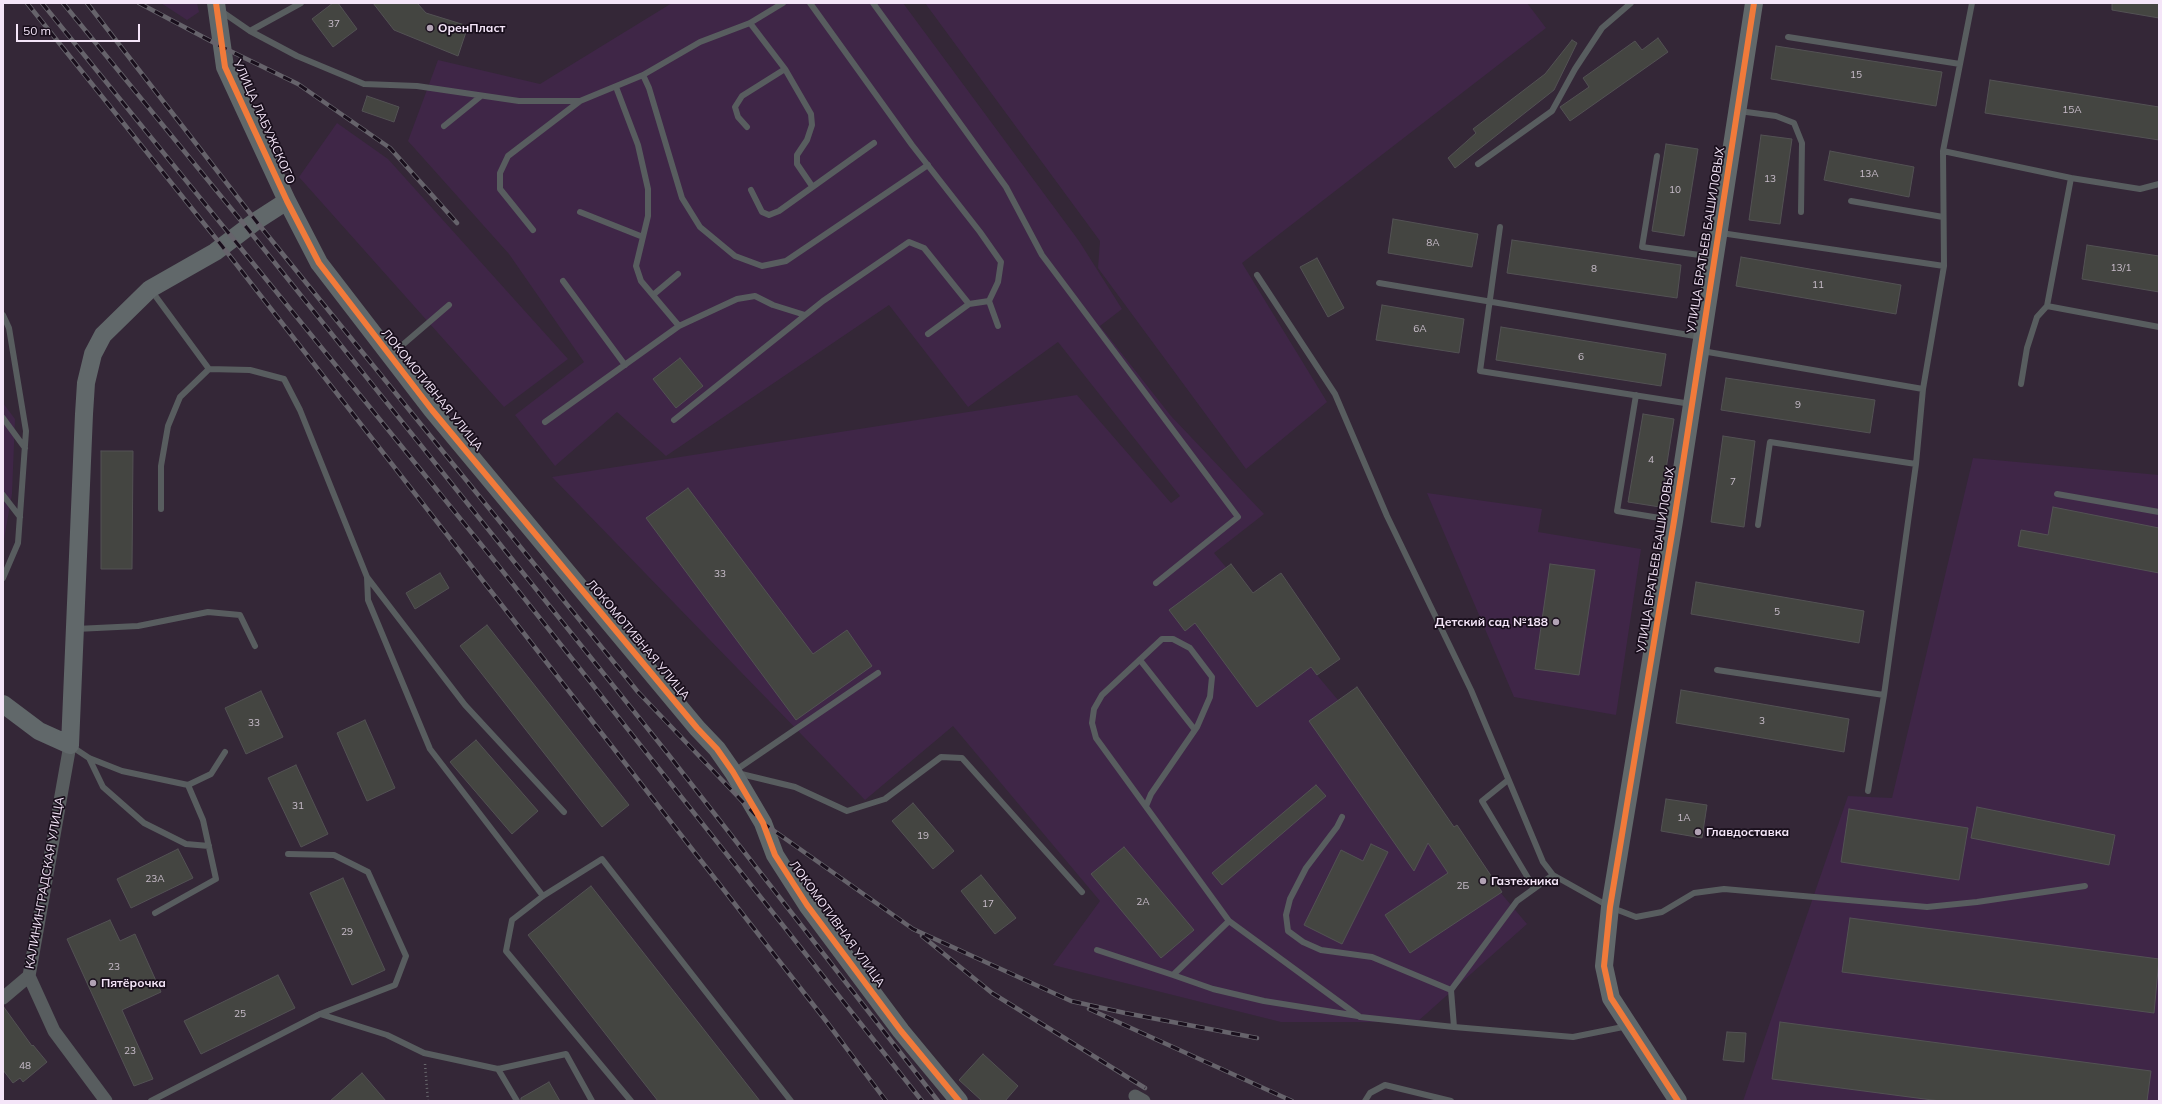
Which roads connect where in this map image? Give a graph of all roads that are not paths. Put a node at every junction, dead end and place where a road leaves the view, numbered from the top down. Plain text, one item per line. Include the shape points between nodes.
1 (300, 3) edge
2 (783, 3) edge
3 (810, 3) edge
4 (873, 3) edge
5 (1631, 3) edge
6 (1754, 3) edge
7 (1972, 3) edge
8 (216, 6) edge
9 (750, 23) junction
10 (250, 31) junction
11 (1788, 37) dead end
12 (1960, 64) junction
13 (785, 69) junction
14 (642, 75) junction
15 (616, 87) junction
16 (480, 96) junction
17 (580, 100) junction
18 (1738, 110) junction
19 (444, 126) dead end
20 (747, 127) dead end
21 (874, 143) dead end
22 (1943, 151) junction
23 (1657, 156) dead end
24 (1478, 164) dead end
25 (928, 165) junction
26 (2072, 178) junction
27 (2159, 184) edge
28 (812, 186) junction
29 (751, 190) dead end
30 (287, 201) junction
31 (1852, 201) dead end
32 (580, 212) dead end
33 (1802, 212) dead end
34 (1943, 217) junction
35 (1500, 227) dead end
36 (533, 230) dead end
37 (1719, 232) junction
38 (643, 237) junction
39 (1715, 257) junction
40 (1944, 266) junction
41 (678, 274) dead end
42 (1257, 275) dead end
43 (563, 281) dead end
44 (1379, 282) dead end
45 (150, 289) junction
46 (653, 295) junction
47 (989, 301) junction
48 (1490, 301) junction
49 (969, 304) junction
50 (449, 305) dead end
51 (2047, 306) junction
52 (3, 315) edge
53 (805, 315) junction
54 (680, 326) junction
55 (998, 326) dead end
56 (2159, 327) edge
57 (928, 334) dead end
58 (1701, 344) junction
59 (390, 357) junction
60 (625, 365) junction
61 (209, 369) junction
62 (2021, 384) dead end
63 (1923, 389) junction
64 (1636, 395) junction
65 (1692, 404) junction
66 (3, 418) edge
67 (674, 420) dead end
68 (545, 422) dead end
69 (25, 448) junction
70 (1916, 464) junction
71 (2057, 494) dead end
72 (3, 495) edge
73 (161, 509) dead end
74 (2159, 512) edge
75 (20, 517) junction
76 (1674, 521) junction
77 (1758, 525) dead end
78 (367, 577) junction
79 (3, 578) edge
80 (1156, 583) dead end
81 (75, 629) junction
82 (255, 646) dead end
83 (1140, 660) junction
84 (1717, 670) dead end
85 (878, 673) dead end
86 (1884, 695) junction
87 (3, 704) edge
88 (1194, 730) junction
89 (70, 745) junction
90 (225, 752) dead end
91 (89, 758) junction
92 (733, 772) junction
93 (1508, 780) junction
94 (188, 785) junction
95 (1868, 791) dead end
96 (1146, 806) junction
97 (564, 812) dead end
98 (1342, 817) dead end
99 (209, 846) junction
100 (288, 854) dead end
101 (1553, 875) junction
102 (2085, 886) dead end
103 (1534, 888) junction
104 (1082, 892) dead end
105 (544, 896) junction
106 (1610, 906) junction
107 (155, 913) dead end
108 (1229, 921) junction
109 (1097, 950) dead end
110 (29, 976) junction
111 (1173, 976) junction
112 (1451, 990) junction
113 (3, 998) edge
114 (320, 1014) junction
115 (1360, 1016) junction
116 (1628, 1026) junction
117 (1454, 1027) junction
118 (498, 1069) junction
119 (106, 1101) edge
120 (151, 1101) edge
121 (517, 1101) edge
122 (592, 1101) edge
123 (631, 1101) edge
124 (791, 1101) edge
125 (959, 1101) edge
126 (1365, 1101) edge
127 (1451, 1101) edge
128 (1678, 1101) edge

1 - 10 lane
2 - 9 lane
3 - 25 lane
4 - 80 lane via 1006,187 1042,255 1238,517
5 - 24 lane via 1602,28 1552,111
6 - 18 street, УЛИЦА БРАТЬЕВ БАШИЛОВЫХ
7 - 12 lane
8 - 10 lane
8 - 30 street, УЛИЦА ЛАБУЖСКОГО via 225,67
9 - 13 lane
9 - 14 lane via 700,42
10 - 16 lane via 297,56 364,84 417,86
11 - 12 lane
12 - 22 lane
13 - 20 lane via 742,96 735,107 738,117
13 - 28 lane via 811,114 812,126 807,140 797,154 797,164
14 - 15 lane
14 - 25 lane via 649,88 682,198 700,227 735,256 762,266 786,260
15 - 17 lane
15 - 38 lane via 638,145 648,189 648,216
16 - 17 lane via 519,101
16 - 19 lane
17 - 36 lane via 508,156 500,173 500,189
18 - 33 lane via 1776,116 1794,123 1802,143
18 - 37 street, УЛИЦА БРАТЬЕВ БАШИЛОВЫХ
21 - 28 lane
22 - 26 lane
22 - 34 lane
23 - 39 lane via 1642,247
25 - 47 lane via 1000,262 998,282
26 - 27 lane via 2140,189
26 - 51 lane
28 - 29 lane via 779,211 769,214 762,212
30 - 45 street via 216,252
30 - 59 street, ЛОКОМОТИВНАЯ УЛИЦА via 319,263
31 - 34 lane
32 - 38 lane
34 - 40 lane
35 - 48 lane
37 - 39 street, УЛИЦА БРАТЬЕВ БАШИЛОВЫХ
37 - 40 lane
38 - 46 lane via 636,266 641,281
39 - 58 street, УЛИЦА БРАТЬЕВ БАШИЛОВЫХ
40 - 63 lane
41 - 46 lane
42 - 93 lane via 1335,394 1387,516 1471,690
43 - 60 lane
44 - 48 lane
45 - 61 lane
45 - 81 street via 103,335 93,354 86,383
46 - 54 lane
47 - 49 lane
47 - 55 lane
48 - 58 lane
48 - 64 lane via 1480,372
49 - 53 lane via 924,248 909,242
49 - 57 lane
50 - 59 lane
51 - 56 lane
51 - 62 lane via 2037,317 2027,348
52 - 69 lane via 9,328 26,431
53 - 54 lane via 773,305 755,296 736,299
53 - 67 lane
54 - 60 lane
58 - 63 lane
58 - 65 street, УЛИЦА БРАТЬЕВ БАШИЛОВЫХ
59 - 92 street, ЛОКОМОТИВНАЯ УЛИЦА via 717,749
60 - 68 lane
61 - 73 lane via 180,397 168,426 161,466
61 - 78 lane via 250,370 284,379 300,410
63 - 70 lane
64 - 65 lane
64 - 76 lane via 1617,511
65 - 76 street, УЛИЦА БРАТЬЕВ БАШИЛОВЫХ
66 - 69 lane
69 - 75 lane
70 - 77 lane via 1770,442
70 - 86 lane
71 - 74 lane
72 - 75 lane
75 - 79 lane via 18,543
76 - 106 street, УЛИЦА БРАТЬЕВ БАШИЛОВЫХ
78 - 97 lane via 465,705
78 - 105 lane via 368,600 430,749
81 - 82 lane via 138,626 208,612 240,615
81 - 89 street
83 - 88 lane
83 - 88 lane via 1162,639 1173,639 1190,648 1212,677 1210,696
83 - 96 lane via 1102,695 1094,709 1092,723 1096,738
84 - 86 lane
85 - 92 lane
86 - 95 lane
87 - 89 street via 38,731
88 - 96 lane via 1151,794
89 - 91 lane
89 - 110 street, КАЛИНИНГРАДСКАЯ УЛИЦА
90 - 94 lane via 211,774
91 - 94 lane via 122,771
91 - 99 lane via 103,787 144,823 186,844
92 - 104 lane via 795,787 848,811 884,799 941,757 962,758
92 - 125 street, ЛОКОМОТИВНАЯ УЛИЦА via 763,823 775,855 807,905 901,1031
93 - 101 lane via 1543,862
93 - 103 lane via 1482,801
94 - 99 lane
96 - 108 lane
98 - 112 lane via 1306,868 1290,899 1286,915 1288,930 1302,942 1321,950 1372,957
99 - 107 lane via 216,879
100 - 114 lane via 334,855 368,872 406,956 395,985
101 - 103 lane
101 - 106 lane
102 - 106 lane via 1927,907 1724,890 1694,893 1662,912 1636,917
103 - 112 lane via 1517,901
105 - 123 lane via 512,920 506,951
105 - 124 lane via 602,859
106 - 116 street, УЛИЦА БРАТЬЕВ БАШИЛОВЫХ via 1604,966 1611,998
108 - 111 lane
108 - 115 lane
109 - 111 lane
110 - 113 street
110 - 119 street, КАЛИНИНГРАДСКАЯ УЛИЦА via 54,1031
111 - 115 lane via 1213,989 1264,1000
112 - 117 lane
114 - 118 lane via 387,1035 424,1053
114 - 120 lane
115 - 117 lane
116 - 117 lane via 1574,1037
116 - 128 street, УЛИЦА БРАТЬЕВ БАШИЛОВЫХ
118 - 121 lane
118 - 122 lane via 566,1054
126 - 127 lane via 1370,1093 1385,1085

